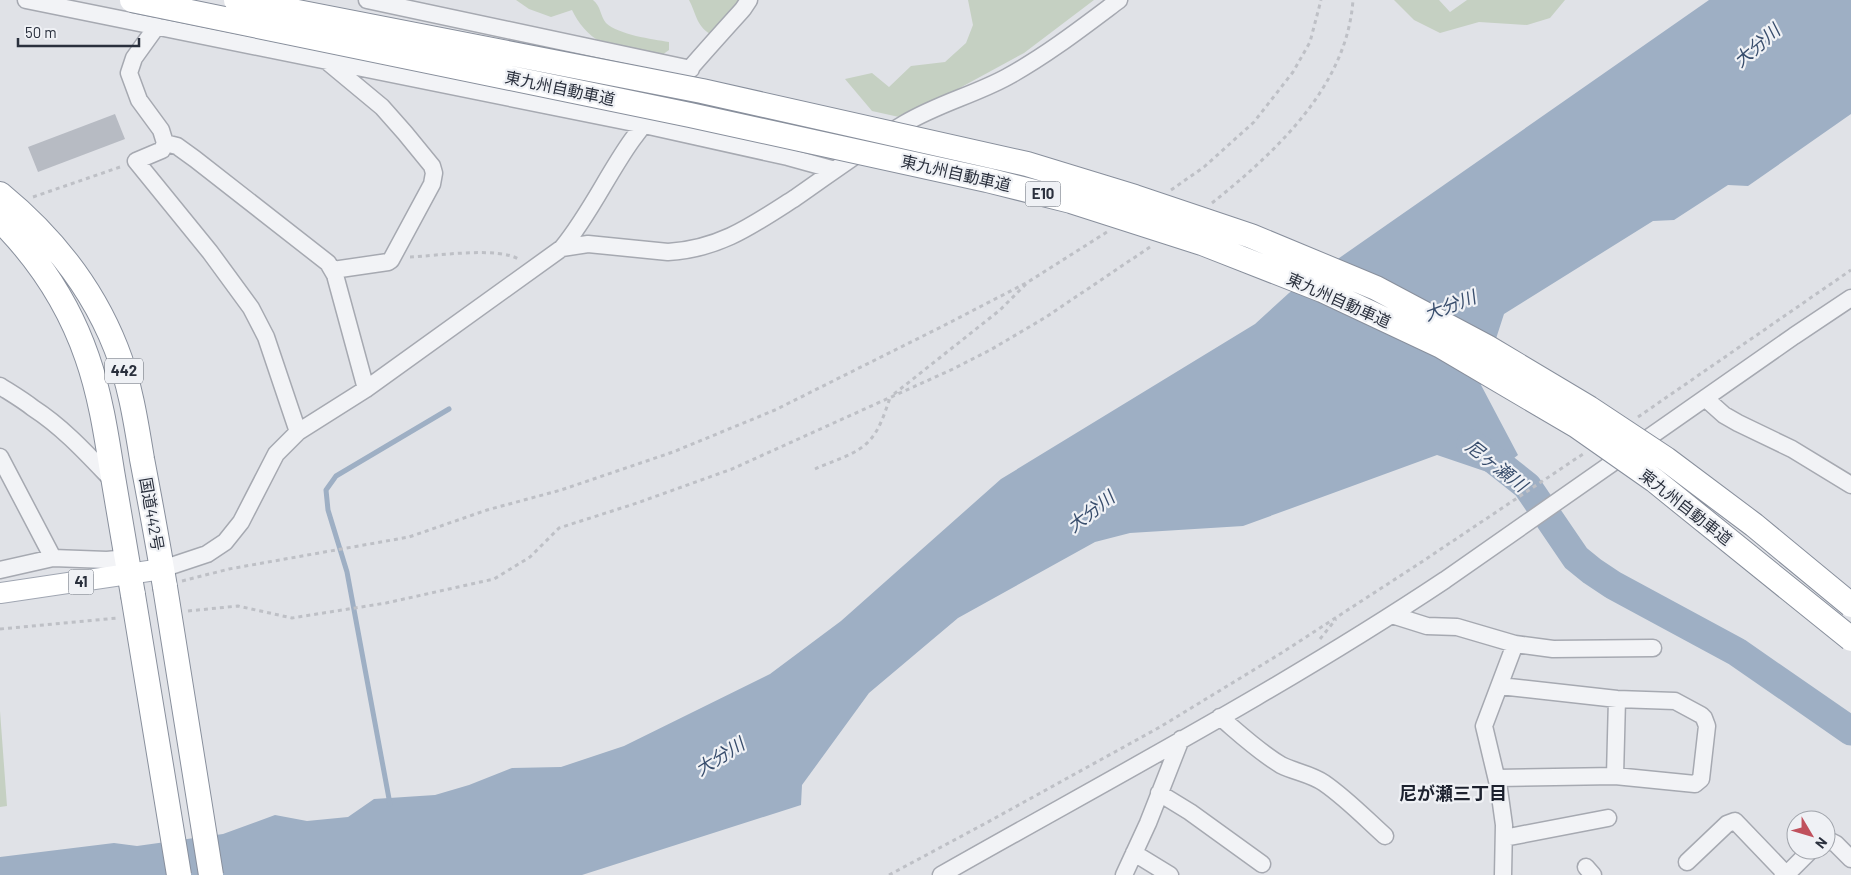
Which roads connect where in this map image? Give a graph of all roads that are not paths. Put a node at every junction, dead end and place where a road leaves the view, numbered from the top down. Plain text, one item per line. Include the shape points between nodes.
1 (26, 0) edge
2 (132, 0) edge
3 (236, 0) edge
4 (368, 0) edge
5 (749, 0) edge
6 (1120, 0) edge
7 (157, 26) junction
8 (326, 61) junction
9 (691, 69) junction
10 (644, 125) junction
11 (165, 143) junction
12 (835, 170) junction
13 (0, 194) edge
14 (0, 220) edge
15 (562, 248) junction
16 (333, 270) junction
17 (1851, 298) edge
18 (0, 386) edge
19 (366, 390) junction
20 (1705, 398) junction
21 (298, 432) junction
22 (0, 457) edge
23 (114, 482) junction
24 (1851, 486) edge
25 (54, 558) junction
26 (0, 570) edge
27 (168, 579) junction
28 (129, 586) junction
29 (0, 593) edge
30 (1851, 605) edge
31 (1392, 615) junction
32 (1851, 639) edge
33 (1515, 644) junction
34 (1653, 648) dead end
35 (1500, 686) junction
36 (1617, 699) junction
37 (1220, 717) junction
38 (1181, 740) junction
39 (1615, 776) junction
40 (1497, 778) junction
41 (1160, 793) junction
42 (1608, 818) dead end
43 (1386, 836) dead end
44 (1504, 838) junction
45 (1836, 844) edge
46 (1134, 853) junction
47 (1851, 859) edge
48 (1800, 860) edge
49 (1686, 862) dead end
50 (1262, 864) dead end
51 (179, 875) edge
52 (211, 875) edge
53 (941, 875) edge
54 (1124, 875) edge
55 (1170, 875) edge
56 (1504, 875) edge
57 (1784, 875) edge

1 - 7 street
2 - 32 highway, 東九州自動車道 / E10, bridge via 987,180 1071,201 1202,244 1322,290 1441,346 1577,426 1654,480
3 - 30 highway, 東九州自動車道 / E10, bridge via 702,91 1027,164 1251,236 1376,288 1487,347 1589,408 1666,459
4 - 9 street
5 - 9 street
6 - 12 street via 1028,65 916,117
7 - 8 street
7 - 11 street via 134,58 129,73 139,100 161,130
8 - 10 street
8 - 16 street via 387,113 433,169 432,184 392,259
9 - 10 street
10 - 12 street
10 - 15 street
11 - 16 street via 181,149 203,165 325,260
11 - 21 street via 162,150 136,161 251,308 266,337
12 - 15 street via 745,230 703,248 668,252 588,244
13 - 27 highway, 国道442号 / 442 via 33,223 66,262 93,302 116,348 134,410
14 - 23 highway, 国道442号 / 442 via 40,268 77,332 100,400
15 - 19 street
16 - 19 street
17 - 20 street
18 - 23 street via 57,426
19 - 21 street
20 - 24 street via 1724,415 1792,450
20 - 31 street
21 - 27 street via 270,462 241,522 225,542
22 - 25 street
23 - 28 highway, 国道442号 / 442
25 - 26 street
25 - 28 street via 107,560
27 - 28 main road, 41
27 - 52 highway, 国道442号 / 442, bridge
28 - 29 main road, 41
28 - 51 highway, 国道442号 / 442, bridge
31 - 33 street via 1427,626 1457,627
31 - 37 street
33 - 34 street via 1553,648
33 - 35 street
35 - 36 street
35 - 40 street via 1484,726
36 - 39 street
36 - 39 street via 1675,701 1701,715 1707,726 1701,778 1695,784
37 - 38 street
37 - 43 street via 1266,756 1324,783
38 - 41 street
38 - 53 street
39 - 40 street
40 - 44 street
41 - 46 street
41 - 50 street
42 - 44 street
44 - 56 street
45 - 47 street
46 - 54 street
46 - 55 street
48 - 57 street
49 - 57 street via 1727,824 1735,821

